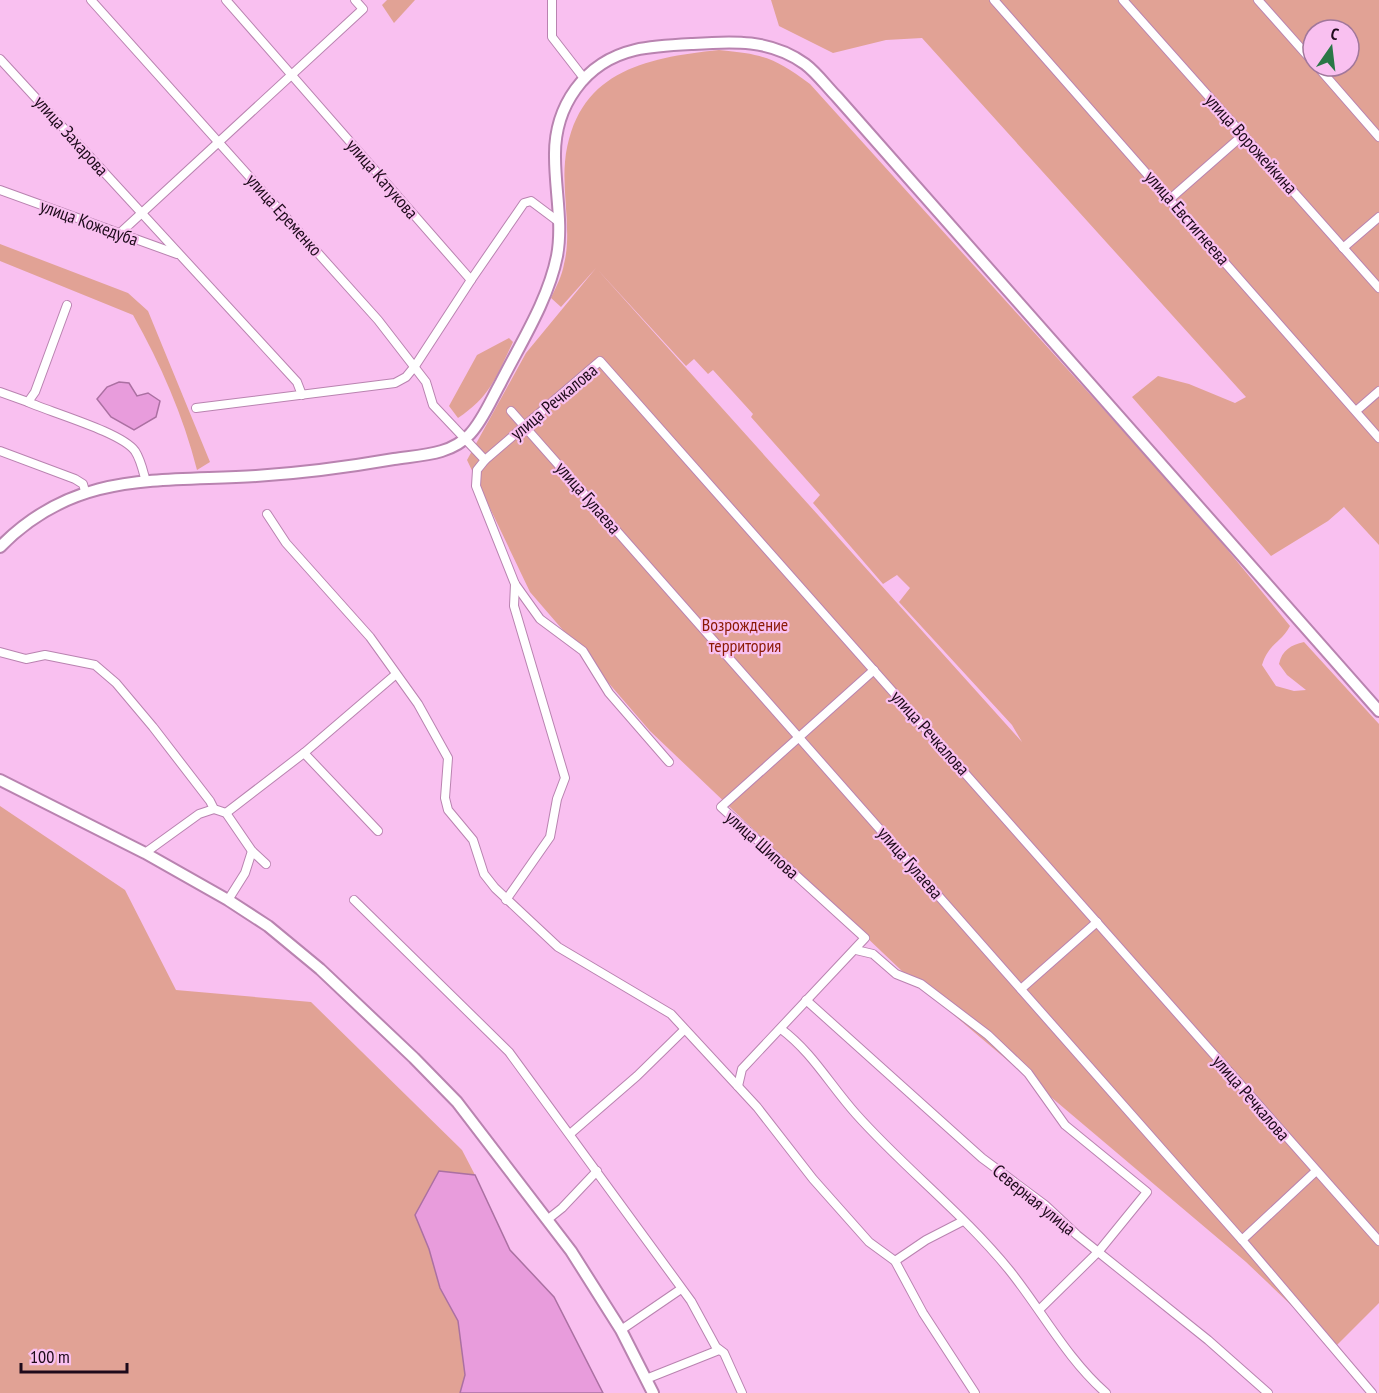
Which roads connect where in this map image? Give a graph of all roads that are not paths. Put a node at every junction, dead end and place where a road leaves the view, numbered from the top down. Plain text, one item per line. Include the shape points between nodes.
1 (91, 0) edge
2 (226, 0) edge
3 (356, 0) edge
4 (552, 0) edge
5 (994, 0) edge
6 (1124, 0) edge
7 (1258, 0) edge
8 (1301, 48) edge
9 (0, 59) edge
10 (292, 76) junction
11 (583, 77) junction
12 (1327, 78) edge
13 (1243, 135) junction
14 (1379, 137) edge
15 (217, 141) junction
16 (0, 190) edge
17 (1170, 199) junction
18 (141, 213) junction
19 (1379, 217) edge
20 (559, 222) junction
21 (119, 234) junction
22 (1343, 248) junction
23 (179, 254) junction
24 (471, 280) junction
25 (1379, 288) edge
26 (67, 305) dead end
27 (415, 366) junction
28 (1379, 391) edge
29 (0, 392) edge
30 (302, 395) junction
31 (28, 402) junction
32 (196, 408) dead end
33 (512, 411) dead end
34 (1356, 411) junction
35 (526, 427) junction
36 (465, 438) junction
37 (1379, 438) edge
38 (0, 451) edge
39 (485, 460) junction
40 (146, 482) junction
41 (85, 491) junction
42 (267, 514) dead end
43 (0, 547) edge
44 (515, 584) junction
45 (0, 652) edge
46 (874, 670) junction
47 (395, 675) junction
48 (1379, 711) edge
49 (798, 736) junction
50 (304, 753) junction
51 (669, 762) dead end
52 (0, 780) edge
53 (214, 809) junction
54 (226, 813) junction
55 (378, 831) dead end
56 (252, 851) junction
57 (145, 853) junction
58 (266, 864) dead end
59 (228, 900) junction
60 (354, 900) dead end
61 (506, 900) junction
62 (1097, 922) junction
63 (856, 950) junction
64 (1021, 989) junction
65 (806, 1000) junction
66 (780, 1029) junction
67 (684, 1030) junction
68 (738, 1086) junction
69 (570, 1134) junction
70 (597, 1171) junction
71 (1315, 1172) junction
72 (547, 1220) junction
73 (963, 1221) junction
74 (1242, 1240) junction
75 (1379, 1241) edge
76 (1099, 1251) junction
77 (895, 1261) junction
78 (681, 1289) junction
79 (1040, 1309) junction
80 (621, 1330) junction
81 (719, 1350) junction
82 (646, 1379) junction
83 (653, 1393) edge
84 (742, 1393) edge
85 (975, 1393) edge
86 (1106, 1393) edge
87 (1268, 1393) edge
88 (1372, 1393) edge

1 - 15 street, улица Еременко
2 - 10 street, улица Катукова
3 - 10 street via 363,9
4 - 11 street via 552,37
5 - 17 street, улица Евстигнеева
6 - 13 street, улица Ворожейкина
7 - 8 street
9 - 18 street, улица Захарова
10 - 15 street
10 - 24 street, улица Катукова
11 - 20 main road via 562,108 554,154
11 - 48 main road via 633,50 738,41 771,46 804,64
12 - 14 street
13 - 17 street
13 - 22 street, улица Ворожейкина
15 - 18 street
15 - 27 street, улица Еременко
16 - 21 street, улица Кожедуба
17 - 34 street, улица Евстигнеева
18 - 21 street
18 - 23 street, улица Кожедуба
19 - 22 street
20 - 24 street via 531,201 524,203
20 - 36 main road via 557,255 536,313 487,407
21 - 23 street, улица Кожедуба
22 - 25 street, улица Ворожейкина
23 - 30 street, улица Кожедуба via 297,382
24 - 27 street
26 - 31 street
27 - 30 street via 395,383
27 - 36 street, улица Еременко via 426,382 433,405
28 - 34 street
29 - 31 street
30 - 32 street
31 - 40 street via 120,439 134,449
33 - 35 street, улица Гулаева
34 - 37 street, улица Евстигнеева
35 - 39 street, улица Речкалова
35 - 46 street, улица Речкалова via 600,361
35 - 49 street, улица Гулаева
36 - 39 street
36 - 40 main road via 446,450 341,468
38 - 41 street via 75,478
39 - 44 street via 477,470 476,486
40 - 41 main road
41 - 43 main road via 38,516
42 - 47 street via 286,543 370,637
44 - 51 street via 540,619 584,651 609,693
44 - 61 street via 514,606 565,778 550,837
45 - 53 street via 26,659 45,655 95,665 116,683 153,727
46 - 49 street, улица Шипова
46 - 62 street, улица Речкалова
47 - 50 street
47 - 61 street via 406,685 448,758 448,810 473,840 484,874
49 - 63 street, улица Шипова via 721,807 865,938
49 - 64 street, улица Гулаева
50 - 54 street
50 - 55 street
52 - 57 main road
53 - 54 street
53 - 57 street via 199,814
54 - 56 street
56 - 58 street
56 - 59 street via 245,873
57 - 59 main road
59 - 72 main road via 268,926 320,969 414,1058 457,1102
60 - 69 street via 509,1052
61 - 67 street via 558,947 664,1007
62 - 64 street
62 - 71 street, улица Речкалова
63 - 65 street
63 - 76 street via 873,954 896,974 921,984 1001,1045 1028,1073 1065,1125 1147,1192
64 - 74 street, улица Гулаева
65 - 66 street
65 - 76 street, Северная улица via 982,1158
66 - 68 street via 742,1069
66 - 73 street via 801,1045 855,1113
67 - 68 street
67 - 69 street
68 - 77 street via 856,1228
69 - 70 street
70 - 72 street
70 - 78 street
71 - 74 street
71 - 75 street, улица Речкалова
72 - 80 main road
73 - 77 street
73 - 79 street via 1001,1259
74 - 88 street, улица Гулаева
76 - 79 street
76 - 87 street, Северная улица
77 - 85 street via 923,1313
78 - 80 street
78 - 81 street
79 - 86 street via 1071,1355
80 - 82 main road
81 - 82 street
81 - 84 street
82 - 83 main road

